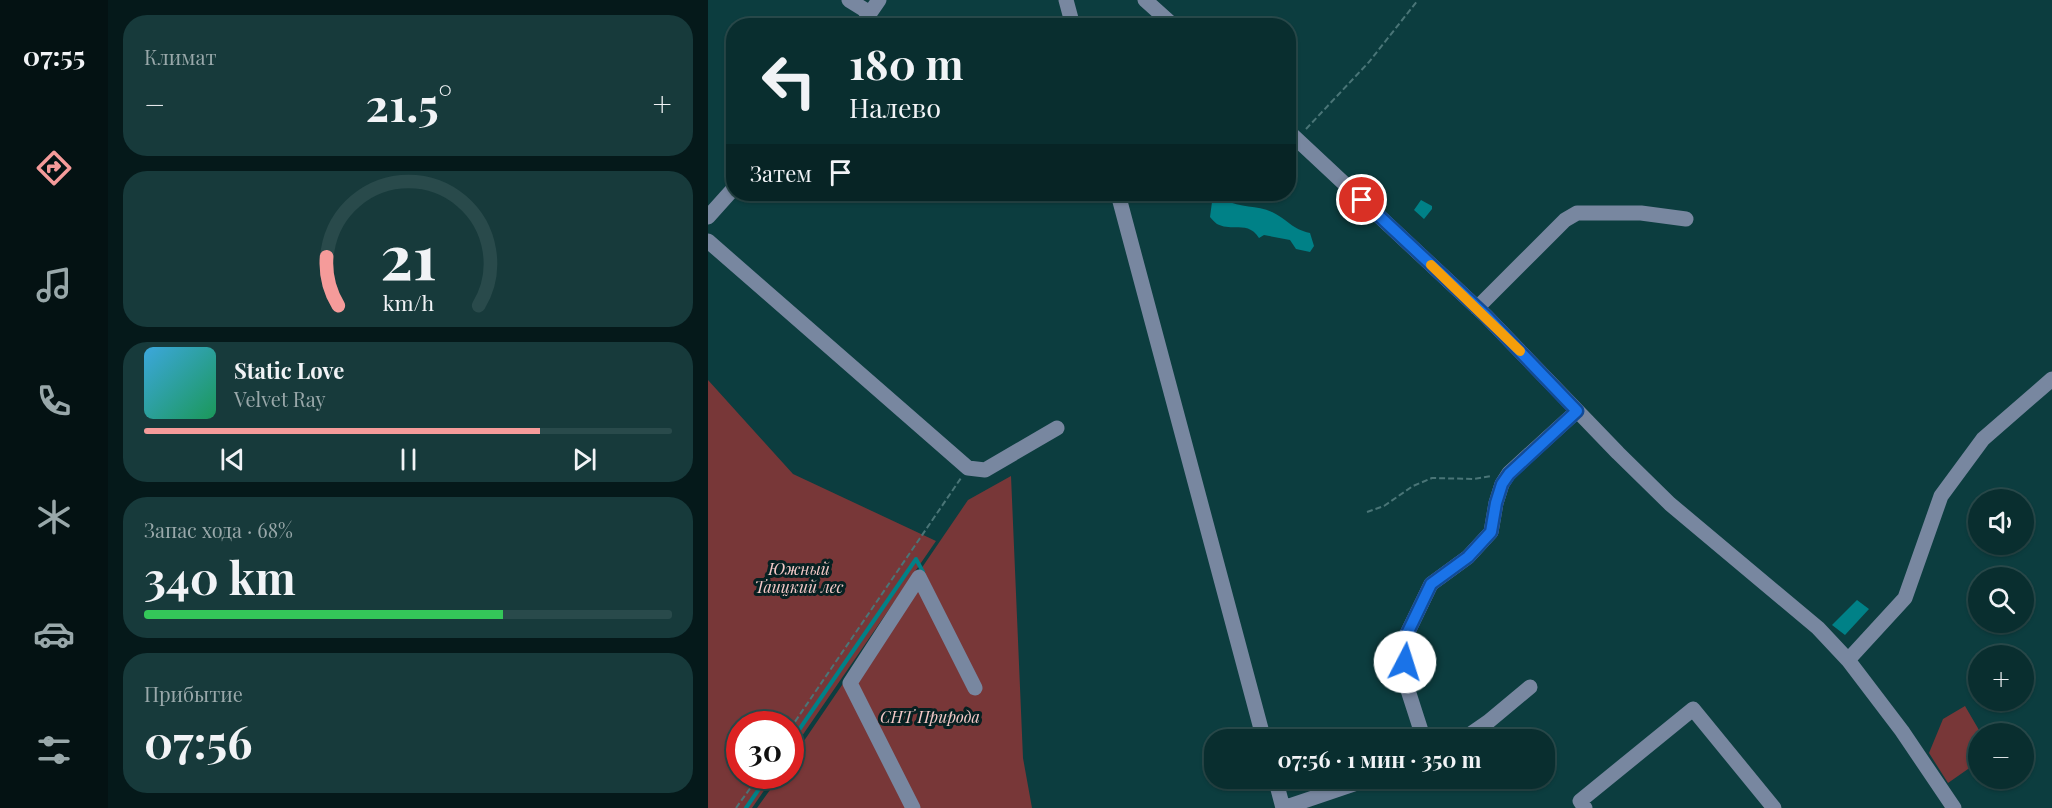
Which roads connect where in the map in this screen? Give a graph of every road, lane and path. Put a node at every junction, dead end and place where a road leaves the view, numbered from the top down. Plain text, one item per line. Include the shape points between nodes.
1 (849, 0) edge
2 (879, 0) edge
3 (1066, 0) edge
4 (1145, 0) edge
5 (1418, 0) edge
6 (864, 18) edge
7 (866, 18) edge
8 (1070, 18) edge
9 (1165, 18) edge
10 (1296, 132) edge
11 (1296, 138) edge
12 (726, 197) edge
13 (1120, 201) edge
14 (708, 217) edge
15 (1686, 219) dead end
16 (708, 241) edge
17 (1477, 308) junction
18 (2052, 379) edge
19 (1577, 411) junction
20 (1057, 428) dead end
21 (968, 468) junction
22 (1509, 474) junction
23 (1368, 512) dead end
24 (1848, 660) junction
25 (1530, 687) dead end
26 (975, 688) dead end
27 (802, 711) edge
28 (1261, 729) edge
29 (1420, 729) edge
30 (1478, 729) edge
31 (750, 789) edge
32 (1278, 789) edge
33 (1339, 789) edge
34 (736, 808) edge
35 (913, 808) edge
36 (1283, 808) edge
37 (1586, 808) edge
38 (1774, 808) edge
39 (1954, 808) edge

1 - 6 street
2 - 7 street
3 - 8 street
4 - 9 street
5 - 10 path via 1369,62
11 - 17 street
12 - 14 street
13 - 28 street
15 - 17 street via 1641,213 1577,213 1565,220
16 - 21 street
17 - 19 street
18 - 24 street via 1983,439 1941,496 1905,598
19 - 22 street
19 - 24 street via 1670,504 1818,628
20 - 21 street via 985,470
21 - 27 path
22 - 23 path via 1474,479 1432,478
22 - 29 street via 1496,503 1491,532 1468,557 1431,584 1404,640 1406,684
24 - 39 street
25 - 30 street
26 - 35 street via 919,577 850,683
31 - 34 path
32 - 36 street
33 - 36 street
37 - 38 street via 1580,801 1693,710

